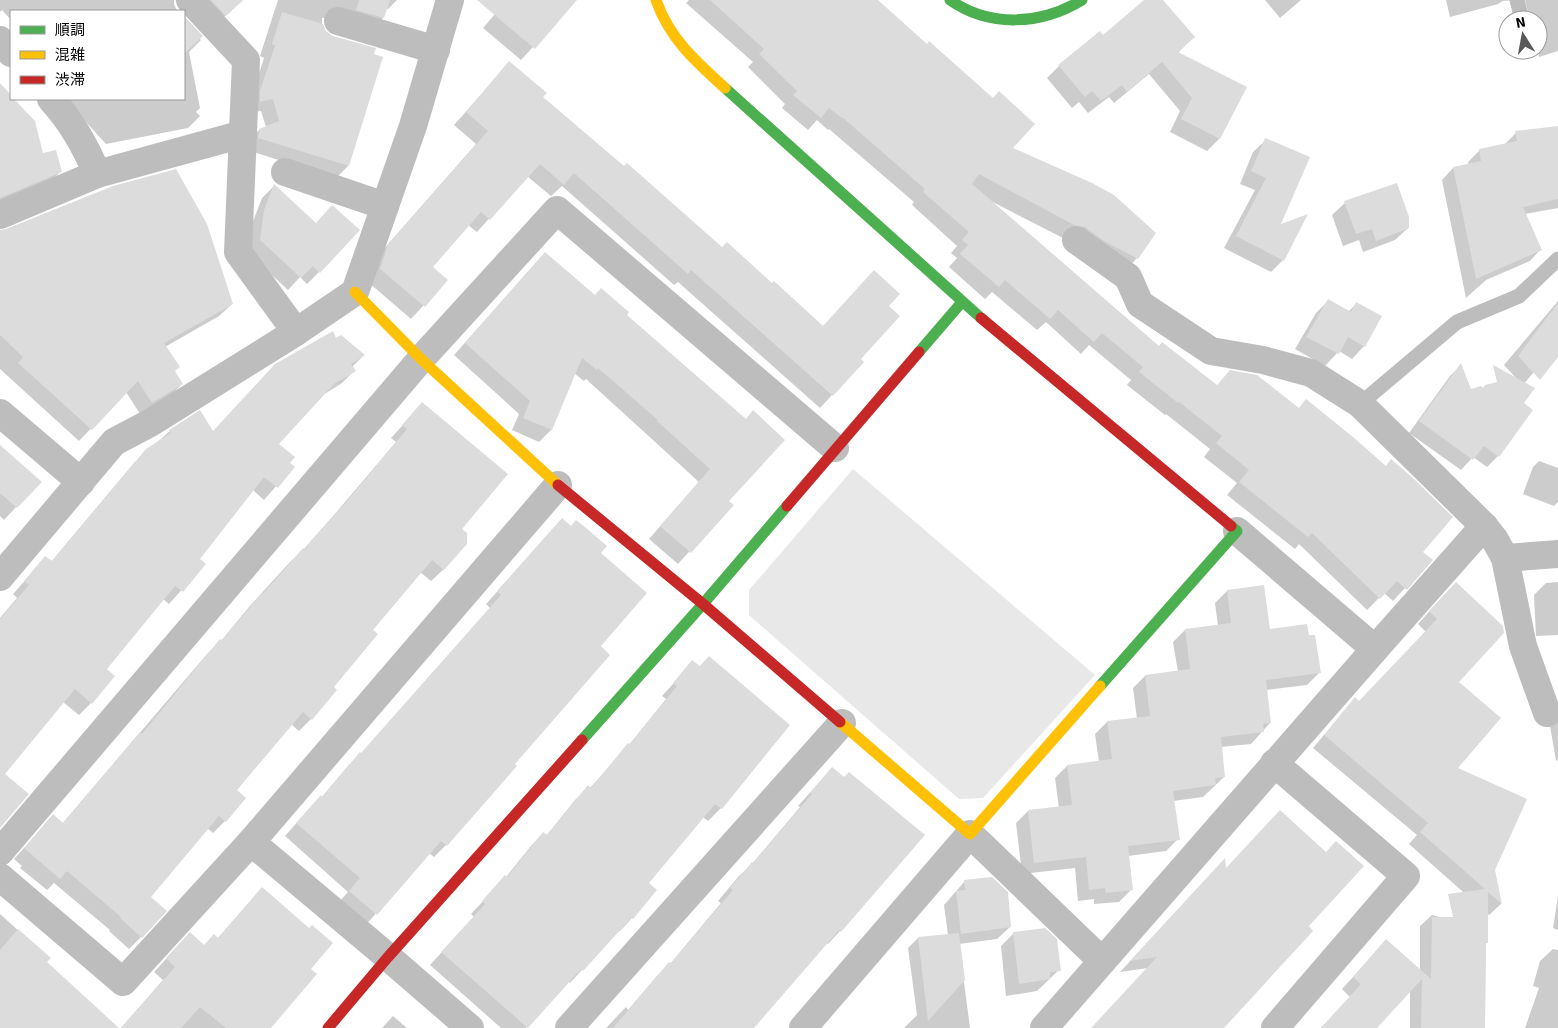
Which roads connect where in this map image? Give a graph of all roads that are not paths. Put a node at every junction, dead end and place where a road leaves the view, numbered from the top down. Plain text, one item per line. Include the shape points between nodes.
1 (190, 0) edge
2 (450, 0) edge
3 (656, 0) edge
4 (950, 0) edge
5 (1082, 0) edge
6 (338, 21) dead end
7 (0, 40) edge
8 (436, 50) junction
9 (10, 52) edge
10 (52, 100) edge
11 (243, 134) junction
12 (286, 172) dead end
13 (97, 174) junction
14 (384, 206) junction
15 (0, 215) edge
16 (1076, 240) dead end
17 (1558, 259) edge
18 (355, 292) junction
19 (962, 302) junction
20 (296, 332) junction
21 (421, 358) junction
22 (1360, 404) junction
23 (0, 413) edge
24 (835, 448) junction
25 (81, 482) junction
26 (558, 484) junction
27 (1484, 526) junction
28 (1237, 530) junction
29 (1558, 554) edge
30 (1505, 558) junction
31 (0, 577) edge
32 (703, 604) junction
33 (1375, 649) junction
34 (1547, 713) dead end
35 (842, 723) junction
36 (1274, 763) junction
37 (970, 834) junction
38 (251, 842) junction
39 (0, 852) edge
40 (0, 877) edge
41 (388, 956) junction
42 (1102, 961) junction
43 (328, 1028) edge
44 (470, 1028) edge
45 (569, 1028) edge
46 (802, 1028) edge
47 (1044, 1028) edge
48 (1274, 1028) edge

1 - 11 street via 246,60
2 - 8 street
3 - 19 street via 666,26 684,51
4 - 5 street via 973,12 1008,21 1055,15
6 - 8 street
7 - 9 street
8 - 14 street
10 - 13 street via 87,151
11 - 13 street
11 - 20 street via 238,252
12 - 14 street
13 - 15 street
14 - 18 street
16 - 22 street via 1128,277 1140,304 1211,351 1310,373
17 - 22 lane via 1519,296 1457,322
18 - 20 street
18 - 21 street
19 - 24 street
19 - 28 street
20 - 25 street via 114,442
21 - 24 street via 556,210
21 - 26 street
21 - 39 street
22 - 27 street
23 - 25 street
24 - 32 street
25 - 31 street
26 - 32 street
26 - 38 street
27 - 30 street
27 - 33 street
28 - 33 street
28 - 37 street
29 - 30 street
30 - 34 street via 1523,646
32 - 35 street
32 - 41 street
33 - 36 street
35 - 37 street
35 - 45 street
36 - 42 street
36 - 48 street via 1406,876
37 - 42 street
37 - 46 street
38 - 40 street via 123,982
38 - 41 street
41 - 43 street
41 - 44 street
42 - 47 street

